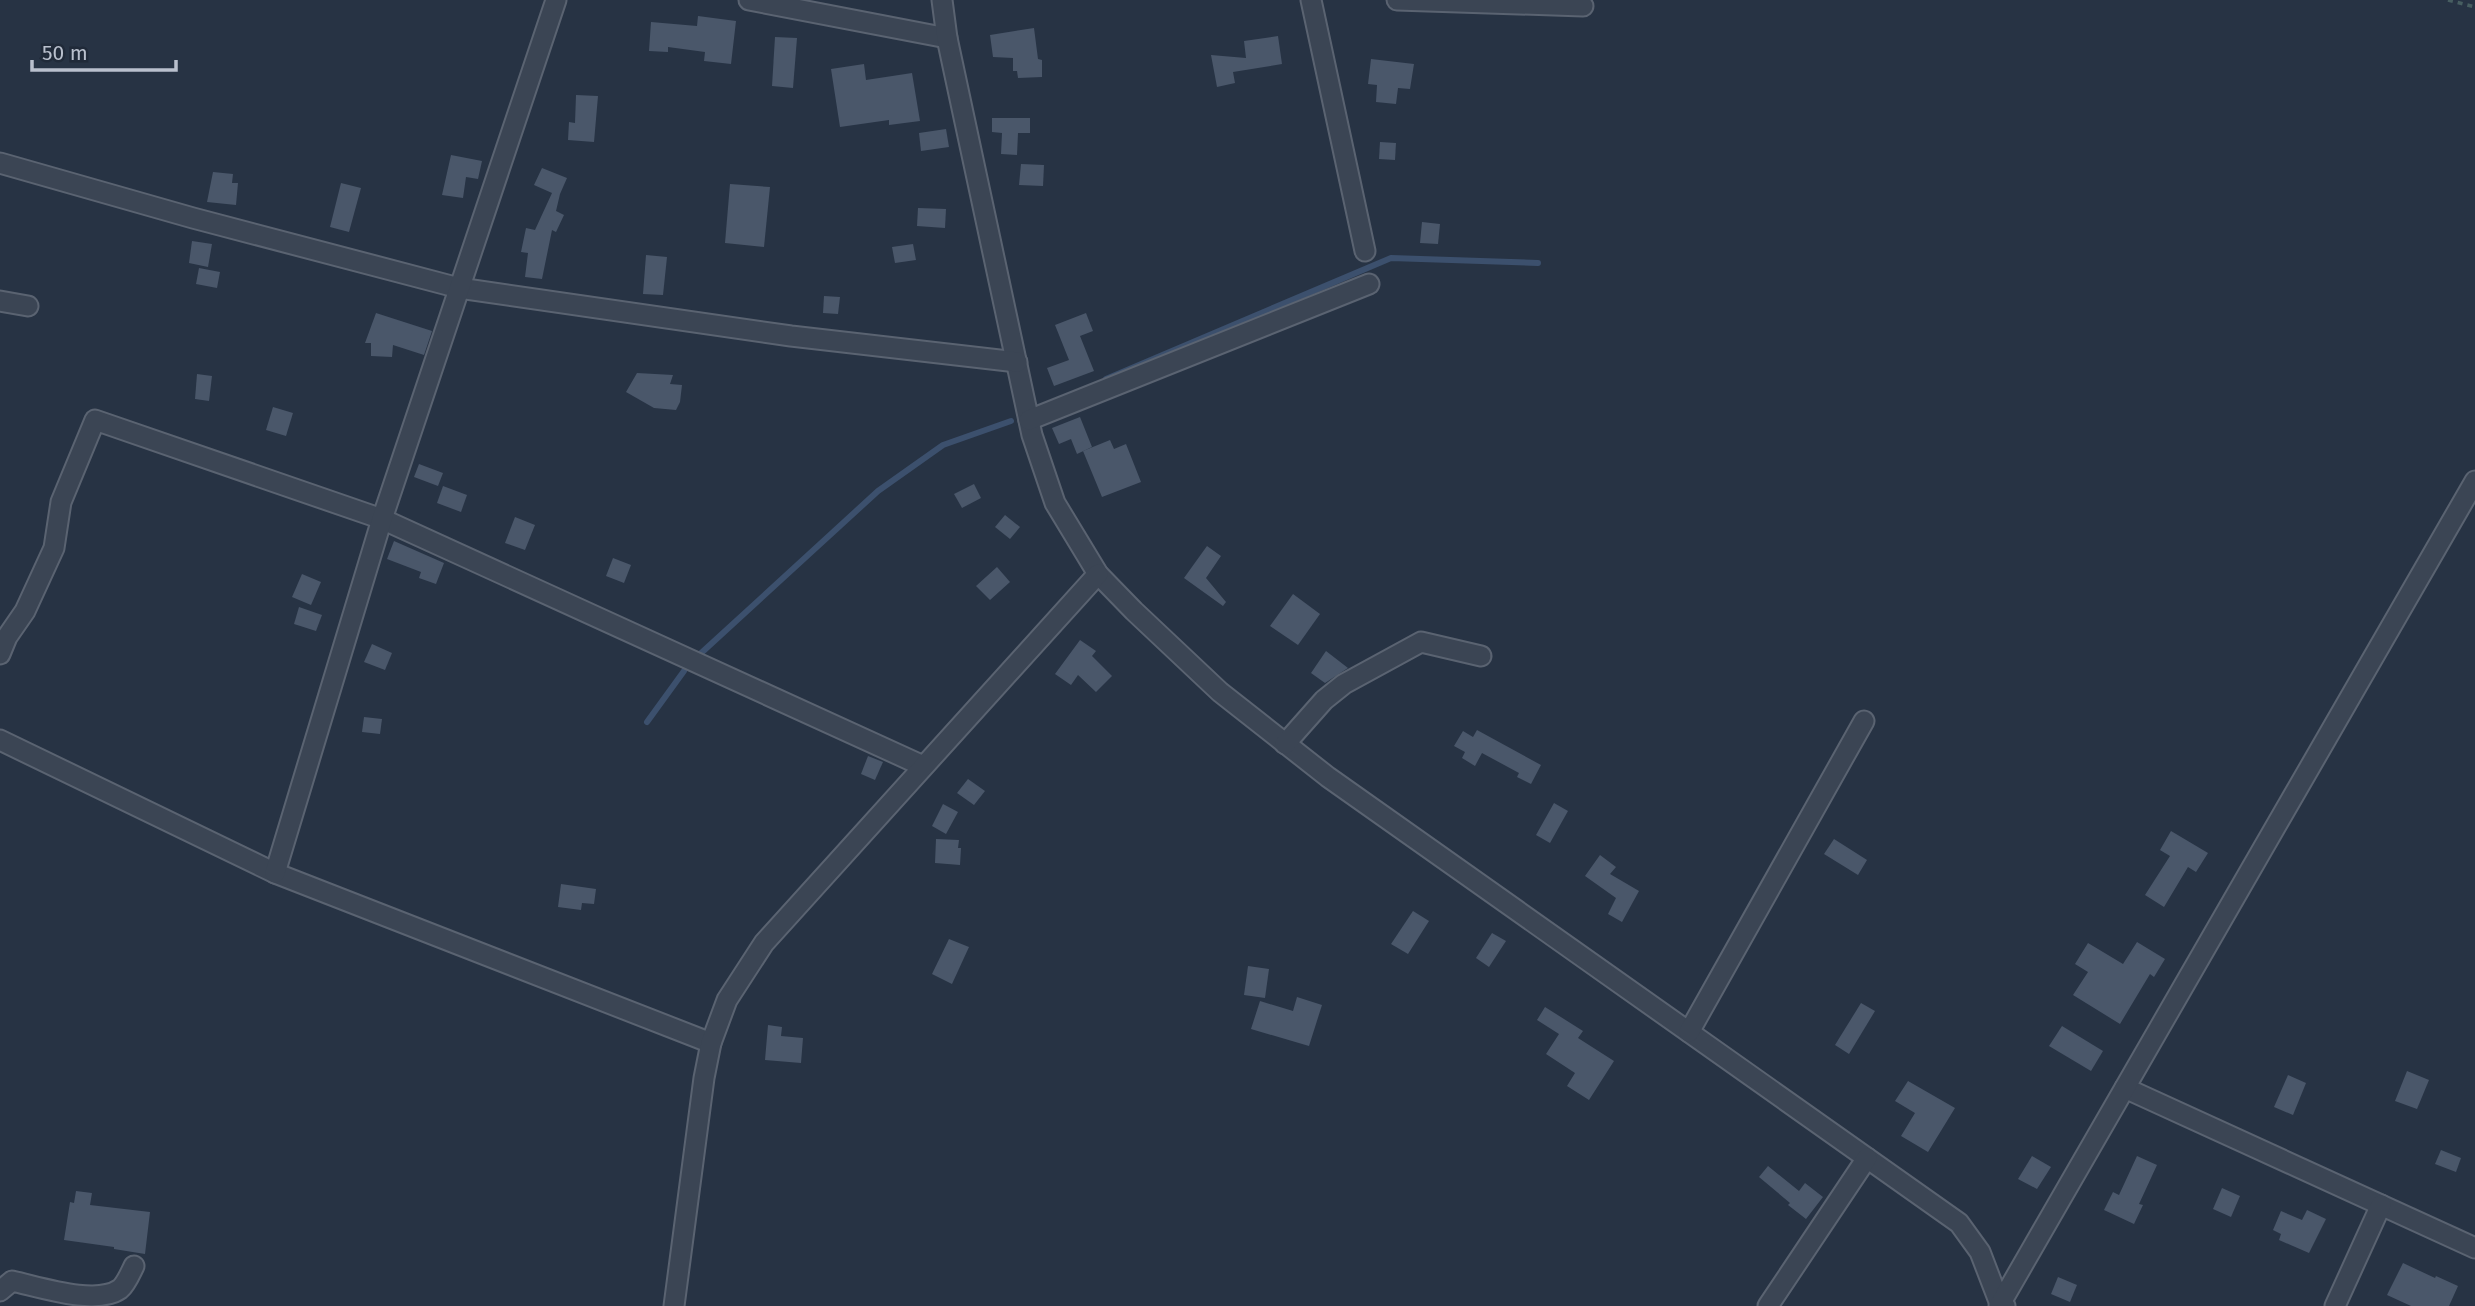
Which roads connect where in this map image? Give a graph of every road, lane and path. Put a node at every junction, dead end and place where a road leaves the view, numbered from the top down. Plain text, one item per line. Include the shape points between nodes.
1 (556, 0) edge
2 (749, 0) edge
3 (942, 0) edge
4 (1311, 0) edge
5 (1396, 0) edge
6 (2448, 0) edge
7 (1583, 6) dead end
8 (2475, 7) edge
9 (947, 38) junction
10 (0, 163) edge
11 (1365, 251) dead end
12 (1369, 284) dead end
13 (459, 288) junction
14 (0, 301) edge
15 (28, 306) dead end
16 (1017, 362) junction
17 (1029, 420) junction
18 (2475, 481) edge
19 (382, 519) junction
20 (1098, 574) junction
21 (0, 654) edge
22 (1481, 656) dead end
23 (1864, 721) dead end
24 (0, 740) edge
25 (1285, 744) junction
26 (923, 766) junction
27 (275, 873) junction
28 (1689, 1032) junction
29 (711, 1042) junction
30 (2125, 1088) junction
31 (1867, 1158) junction
32 (2381, 1205) junction
33 (2475, 1248) edge
34 (134, 1266) dead end
35 (0, 1291) edge
36 (2002, 1305) edge
37 (674, 1306) edge
38 (1768, 1306) edge
39 (2335, 1306) edge

1 - 13 street
2 - 9 street
3 - 9 street
4 - 11 street
5 - 7 street
6 - 8 path
9 - 16 street
10 - 13 street
12 - 17 street
13 - 16 street via 791,336
13 - 19 street
14 - 15 street
16 - 17 street
17 - 20 street via 1055,503
18 - 30 street
19 - 21 street via 96,421 61,502 54,548
19 - 26 street
19 - 27 street
20 - 25 street via 1220,692
20 - 26 street
22 - 25 street via 1421,642 1344,684
23 - 28 street
24 - 27 street
25 - 28 street
26 - 29 street via 764,943 727,1000
27 - 29 street
28 - 31 street
29 - 37 street
30 - 32 street
30 - 36 street
31 - 36 street via 1959,1223 1980,1252
31 - 38 street
32 - 33 street
32 - 39 street
34 - 35 street via 122,1288 108,1296 91,1298 12,1281

